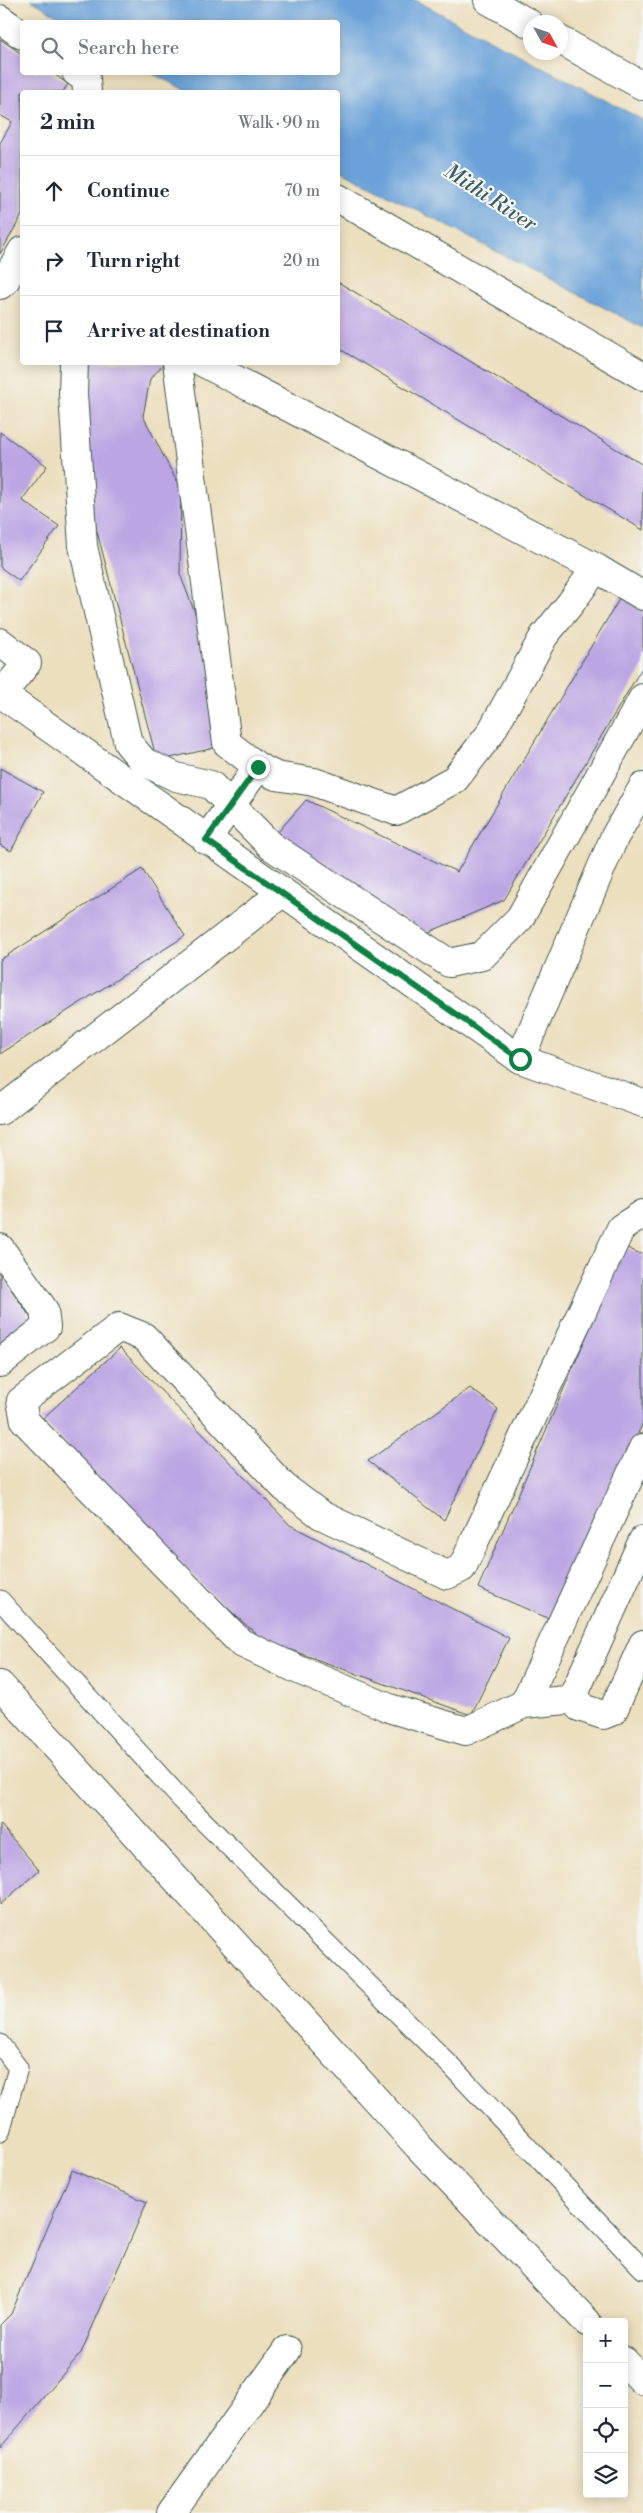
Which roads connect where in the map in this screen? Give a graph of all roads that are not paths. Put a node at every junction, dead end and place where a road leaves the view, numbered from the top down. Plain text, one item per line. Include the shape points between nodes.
1 (488, 0) edge
2 (0, 19) edge
3 (523, 20) edge
4 (20, 34) edge
5 (568, 44) edge
6 (80, 75) edge
7 (643, 86) edge
8 (87, 90) edge
9 (340, 199) edge
10 (20, 255) edge
11 (0, 285) edge
12 (74, 365) edge
13 (177, 365) edge
14 (208, 365) edge
15 (643, 376) edge
16 (596, 568) junction
17 (643, 596) edge
18 (0, 642) edge
19 (1, 694) edge
20 (643, 698) edge
21 (258, 767) junction
22 (643, 786) edge
23 (231, 805) junction
24 (206, 840) junction
25 (282, 893) junction
26 (520, 1059) junction
27 (643, 1103) edge
28 (0, 1111) edge
29 (643, 1214) edge
30 (0, 1248) edge
31 (0, 1363) edge
32 (643, 1448) edge
33 (643, 1540) edge
34 (0, 1600) edge
35 (643, 1644) edge
36 (0, 1685) edge
37 (577, 1699) junction
38 (524, 1704) junction
39 (0, 2044) edge
40 (0, 2132) edge
41 (643, 2269) edge
42 (583, 2318) edge
43 (287, 2350) dead end
44 (626, 2363) edge
45 (643, 2381) edge
46 (172, 2513) edge

1 - 3 street
2 - 4 street
5 - 7 street
6 - 8 street via 86,79
9 - 15 street
10 - 11 street via 5,282
12 - 23 street via 83,546 128,743 144,762 176,777 210,785
13 - 21 street via 227,743
14 - 16 street
16 - 17 street
16 - 21 street via 544,636 490,734 455,779 396,811 314,782 276,776
18 - 19 street via 28,663
19 - 24 street
20 - 23 street via 520,918 482,956 449,963 271,846
21 - 23 street
22 - 26 street via 614,838
23 - 24 street
24 - 25 street
25 - 26 street
25 - 28 street
26 - 27 street
29 - 38 street via 621,1228 462,1568 447,1575 321,1515 284,1487 144,1337 119,1327 21,1401 25,1421 241,1643 392,1709 466,1731
30 - 31 street via 44,1310 46,1327
32 - 38 street
33 - 37 street via 575,1692
34 - 41 lane via 181,1799 452,2067
35 - 37 street via 613,1711 603,1715 579,1707
36 - 42 street via 417,2145
37 - 38 street
39 - 40 lane via 18,2068
43 - 46 street
44 - 45 street

